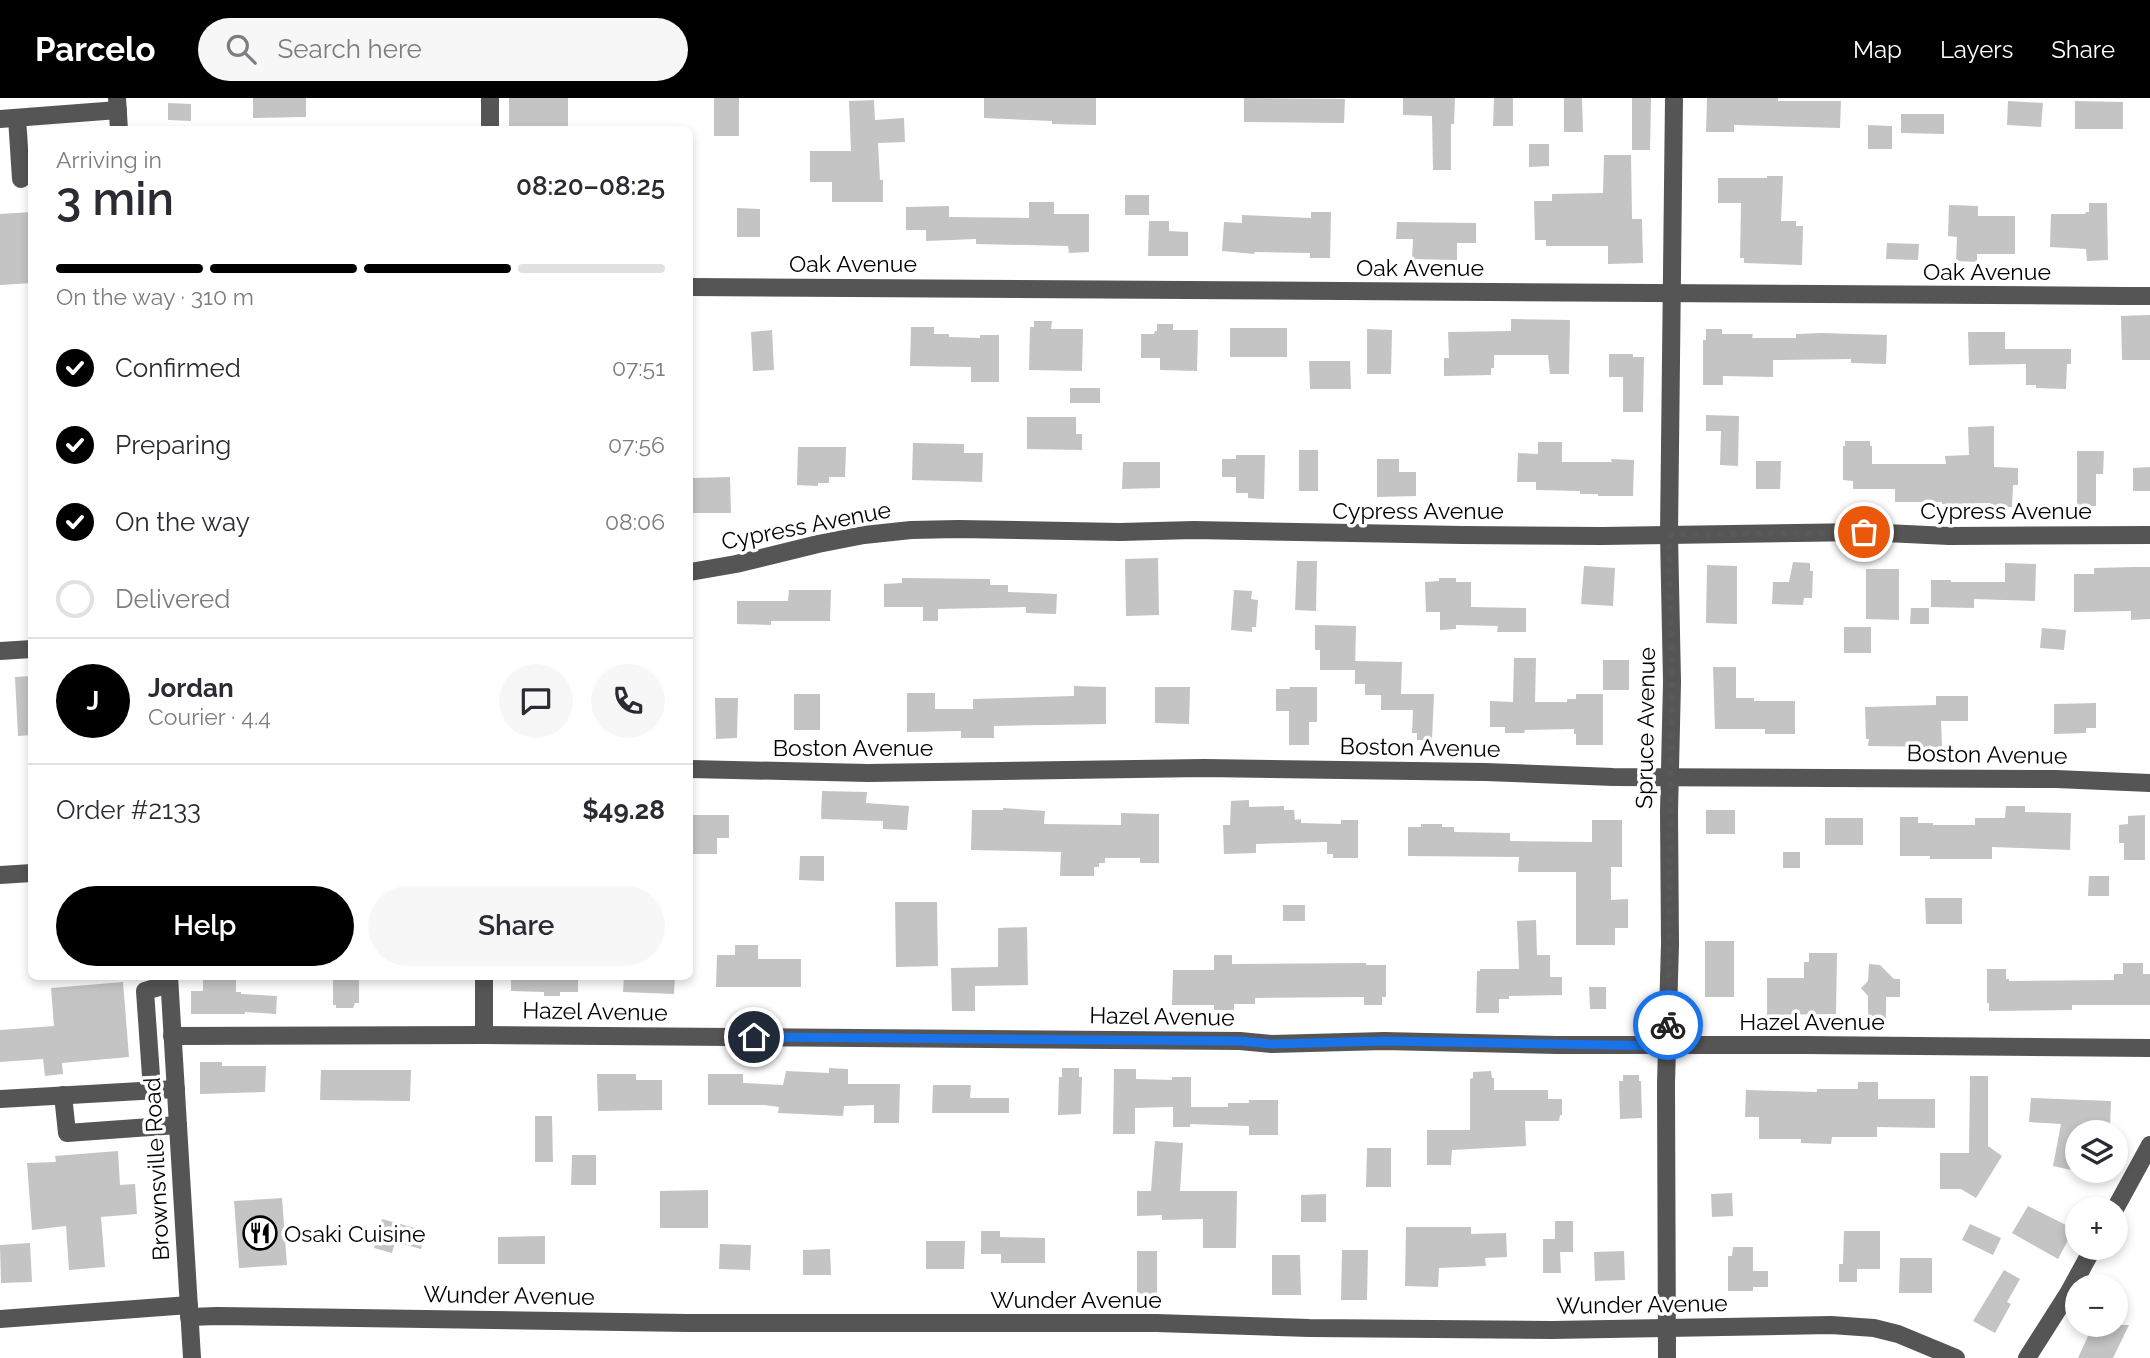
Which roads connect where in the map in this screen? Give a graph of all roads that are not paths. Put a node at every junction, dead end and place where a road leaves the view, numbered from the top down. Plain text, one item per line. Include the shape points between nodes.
1 (490, 98) edge
2 (1674, 98) edge
3 (118, 104) edge
4 (9, 118) edge
5 (119, 126) edge
6 (490, 126) edge
7 (21, 179) dead end
8 (693, 287) edge
9 (1671, 294) junction
10 (2150, 296) edge
11 (1669, 535) junction
12 (2150, 535) edge
13 (693, 571) edge
14 (28, 649) edge
15 (0, 652) edge
16 (693, 769) edge
17 (1670, 777) junction
18 (2150, 783) edge
19 (28, 873) edge
20 (0, 875) edge
21 (169, 980) edge
22 (484, 980) edge
23 (484, 1035) junction
24 (172, 1036) junction
25 (1667, 1046) junction
26 (2150, 1048) edge
27 (176, 1088) junction
28 (152, 1090) junction
29 (63, 1095) junction
30 (0, 1099) edge
31 (178, 1125) junction
32 (2150, 1145) edge
33 (2122, 1197) edge
34 (2086, 1260) edge
35 (189, 1311) junction
36 (0, 1319) edge
37 (1666, 1327) junction
38 (192, 1358) edge
39 (1667, 1358) edge
40 (1956, 1358) edge
41 (2027, 1358) edge

1 - 6 street
2 - 9 street, Spruce Avenue
3 - 4 street
3 - 5 street
4 - 7 street
8 - 9 street, Oak Avenue
9 - 10 street, Oak Avenue
9 - 11 street, Spruce Avenue
11 - 12 street, Cypress Avenue
11 - 13 street, Cypress Avenue via 911,530 818,544
11 - 17 street, Spruce Avenue
14 - 15 street
16 - 17 street, Boston Avenue via 868,773 1204,768
17 - 18 street, Boston Avenue
17 - 25 street, Spruce Avenue
19 - 20 street
21 - 24 street, Brownsville Road
21 - 28 street via 145,991
22 - 23 street
23 - 24 street, Hazel Avenue
23 - 25 street, Hazel Avenue
24 - 27 street, Brownsville Road
25 - 26 street, Hazel Avenue
25 - 37 street, Spruce Avenue
27 - 28 street
27 - 31 street, Brownsville Road
28 - 29 street
29 - 30 street
29 - 31 street via 67,1133
31 - 35 street, Brownsville Road
32 - 33 street
34 - 41 street
35 - 36 street, Wunder Avenue
35 - 37 street, Wunder Avenue via 687,1323
35 - 38 street, Brownsville Road
37 - 39 street, Spruce Avenue
37 - 40 street, Wunder Avenue via 1874,1328

